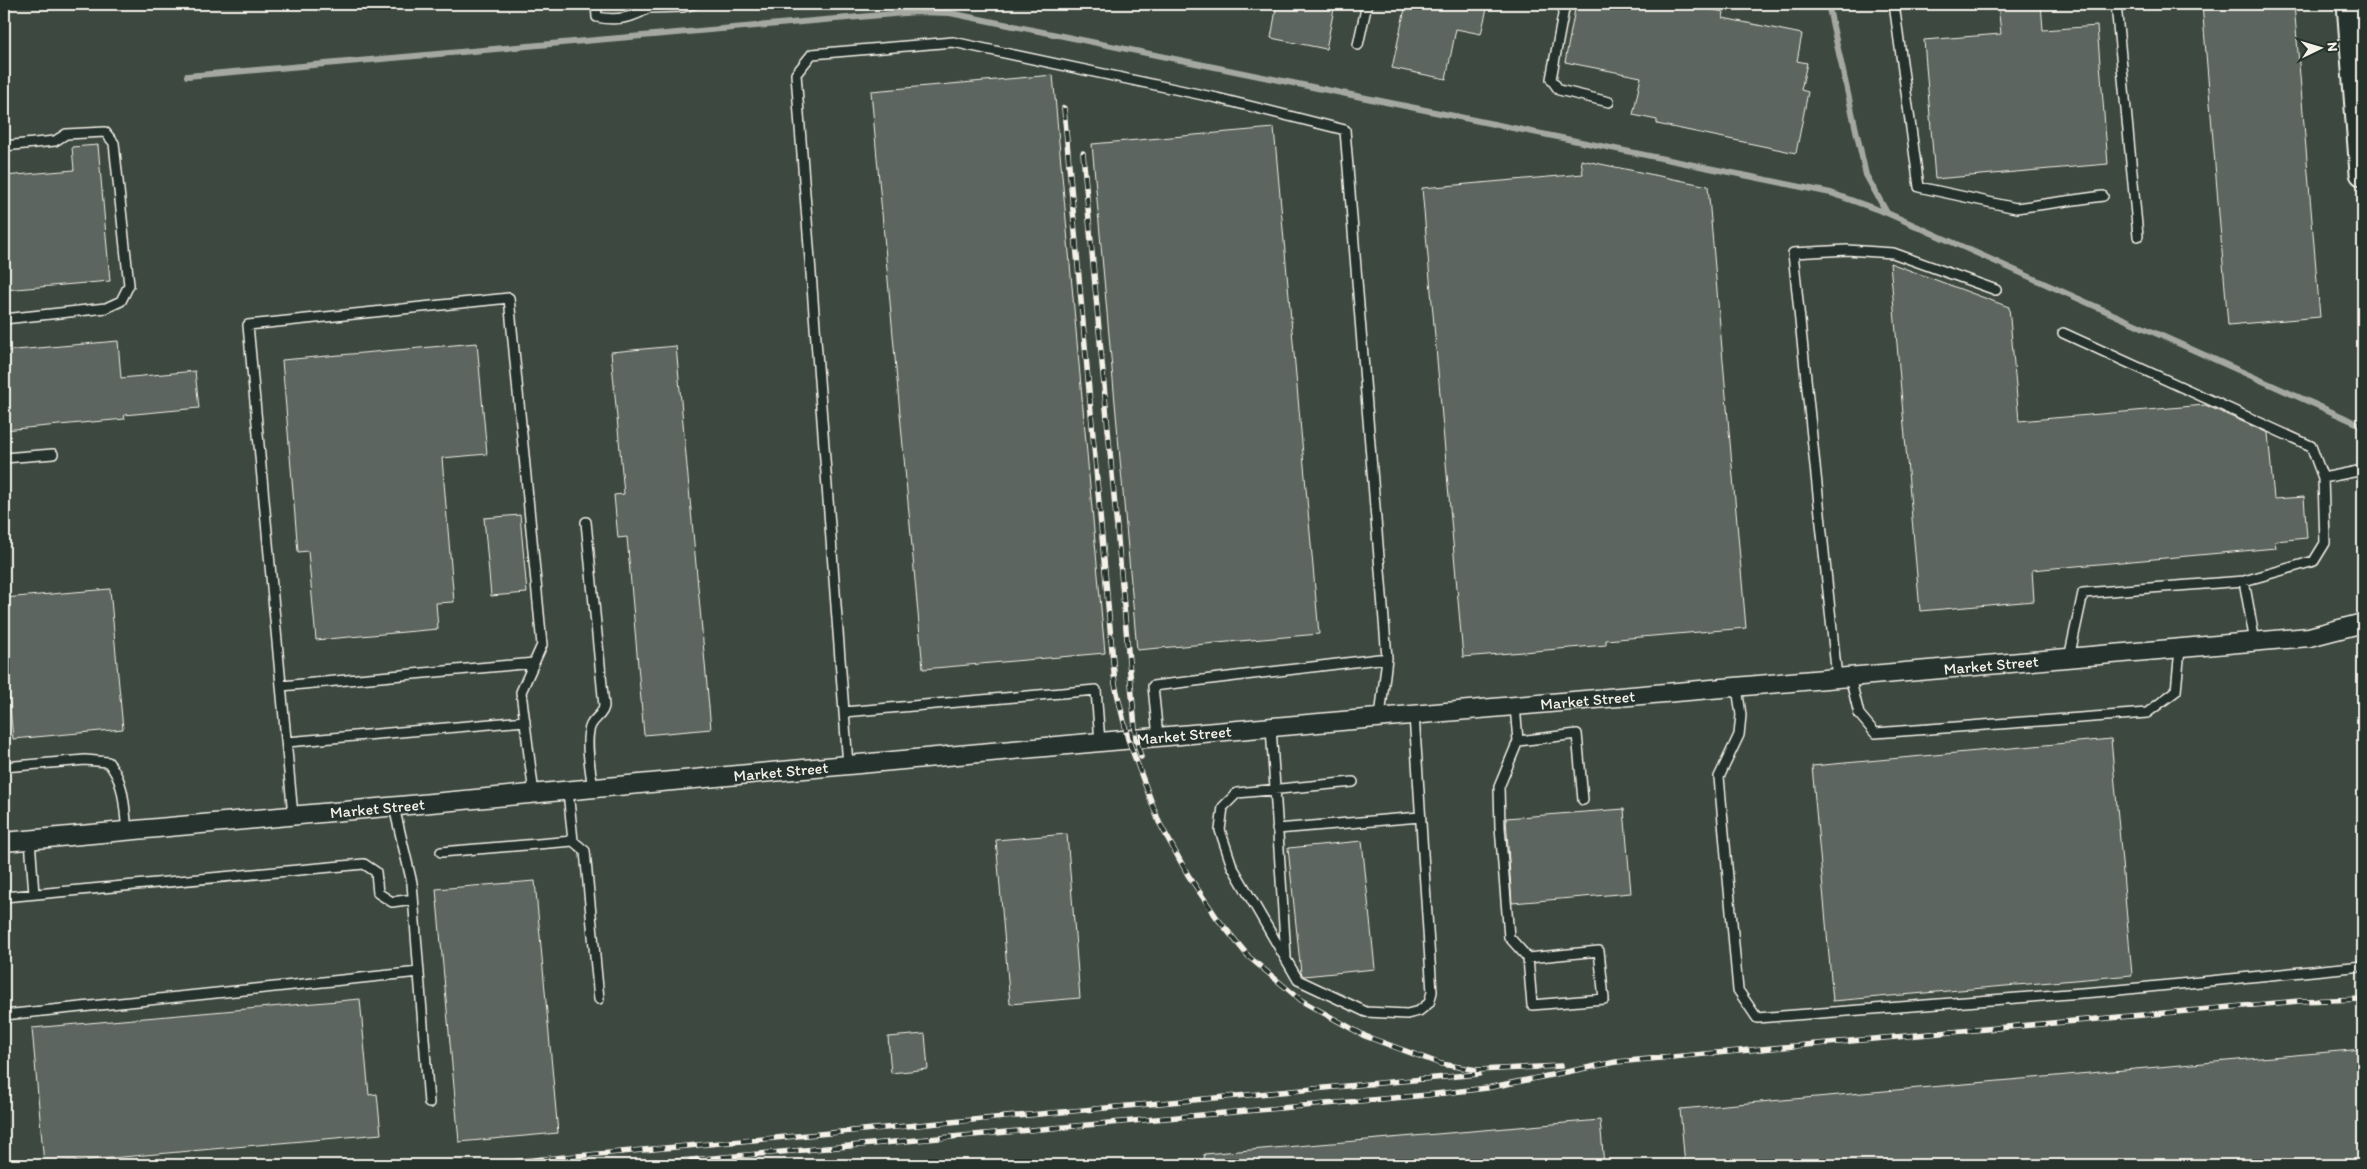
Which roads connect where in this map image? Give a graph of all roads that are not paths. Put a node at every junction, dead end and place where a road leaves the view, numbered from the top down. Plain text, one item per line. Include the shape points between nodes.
1 (596, 4) edge
2 (694, 4) edge
3 (1367, 4) edge
4 (1565, 4) edge
5 (1894, 4) edge
6 (2116, 4) edge
7 (2350, 4) edge
8 (648, 6) edge
9 (1358, 45) dead end
10 (1609, 102) dead end
11 (4, 146) edge
12 (2363, 173) edge
13 (2103, 196) dead end
14 (2138, 236) dead end
15 (1996, 290) dead end
16 (4, 319) edge
17 (2063, 333) dead end
18 (53, 454) dead end
19 (4, 458) edge
20 (2363, 470) edge
21 (2323, 478) junction
22 (586, 522) dead end
23 (2244, 581) junction
24 (2363, 623) edge
25 (2255, 642) junction
26 (2180, 648) junction
27 (1387, 658) junction
28 (2070, 658) junction
29 (534, 663) junction
30 (1843, 677) junction
31 (281, 686) junction
32 (1737, 687) junction
33 (1515, 706) junction
34 (844, 712) junction
35 (1414, 715) junction
36 (1380, 717) junction
37 (525, 721) junction
38 (1270, 727) junction
39 (1158, 737) junction
40 (1518, 740) junction
41 (286, 742) junction
42 (1100, 742) junction
43 (848, 765) junction
44 (4, 767) edge
45 (1352, 782) dead end
46 (592, 788) junction
47 (1275, 789) junction
48 (568, 791) junction
49 (534, 794) junction
50 (1583, 800) dead end
51 (394, 807) junction
52 (293, 816) junction
53 (1420, 817) junction
54 (1278, 829) junction
55 (127, 831) junction
56 (30, 840) junction
57 (573, 841) junction
58 (4, 842) edge
59 (441, 852) dead end
60 (34, 894) junction
61 (4, 897) edge
62 (413, 899) junction
63 (1528, 958) junction
64 (1286, 960) junction
65 (2363, 966) edge
66 (419, 972) junction
67 (599, 998) dead end
68 (4, 1015) edge
69 (428, 1103) dead end

1 - 8 lane via 597,17 605,19 624,18
2 - 8 lane via 683,7
3 - 9 lane
4 - 10 lane via 1551,79 1554,86 1558,90
5 - 13 lane via 1919,187 2016,208
6 - 14 lane
7 - 12 street
11 - 16 lane via 55,142 66,134 105,132 114,143 129,286 121,301 106,308
15 - 30 lane via 1892,252 1794,253
17 - 21 lane via 2311,446
18 - 19 lane
20 - 21 lane
21 - 23 lane via 2325,543 2314,561
22 - 46 lane via 604,706 603,712 591,725 589,736
23 - 25 lane
23 - 28 lane via 2083,593
24 - 25 street, Market Street via 2309,637
25 - 26 street, Market Street
26 - 28 street, Market Street
26 - 30 lane via 2176,691 2147,713 1874,733 1859,714
27 - 34 lane via 1345,130 1217,98 953,42 812,54 796,74
27 - 36 lane
27 - 39 lane via 1153,686
28 - 30 street, Market Street
29 - 31 lane
29 - 31 lane via 542,645 509,298 248,325
29 - 37 lane via 521,692
30 - 32 street, Market Street
31 - 41 lane
32 - 33 street, Market Street
32 - 65 lane via 1741,715 1738,735 1719,777 1738,990 1757,1018 2108,991
33 - 35 street, Market Street
33 - 40 lane
34 - 42 lane via 1096,690
34 - 43 lane
35 - 36 street, Market Street
35 - 53 lane
36 - 38 street, Market Street
37 - 41 lane
37 - 49 lane
38 - 39 street, Market Street
38 - 47 lane
39 - 42 street, Market Street
40 - 50 lane via 1577,734
40 - 63 lane via 1499,787 1500,828 1509,937
41 - 52 lane
42 - 43 street, Market Street
43 - 46 street, Market Street
44 - 55 lane via 85,760 108,762 118,773
45 - 47 lane
46 - 48 street, Market Street
47 - 54 lane
47 - 64 lane via 1237,793 1223,807 1220,830 1232,866
48 - 49 street, Market Street
48 - 57 lane
49 - 51 street, Market Street
51 - 52 street, Market Street
51 - 62 lane
52 - 55 street, Market Street
53 - 54 lane
53 - 64 lane via 1432,992 1429,1003 1419,1011 1407,1014 1366,1012 1298,980
54 - 64 lane
55 - 56 street, Market Street
56 - 58 street, Market Street
56 - 60 lane
57 - 59 lane
57 - 67 lane via 585,851
60 - 61 lane
60 - 62 lane via 364,864 376,872 378,893 392,902
62 - 66 lane
63 - 63 lane via 1599,951 1604,999 1532,1005
66 - 68 lane
66 - 69 lane

